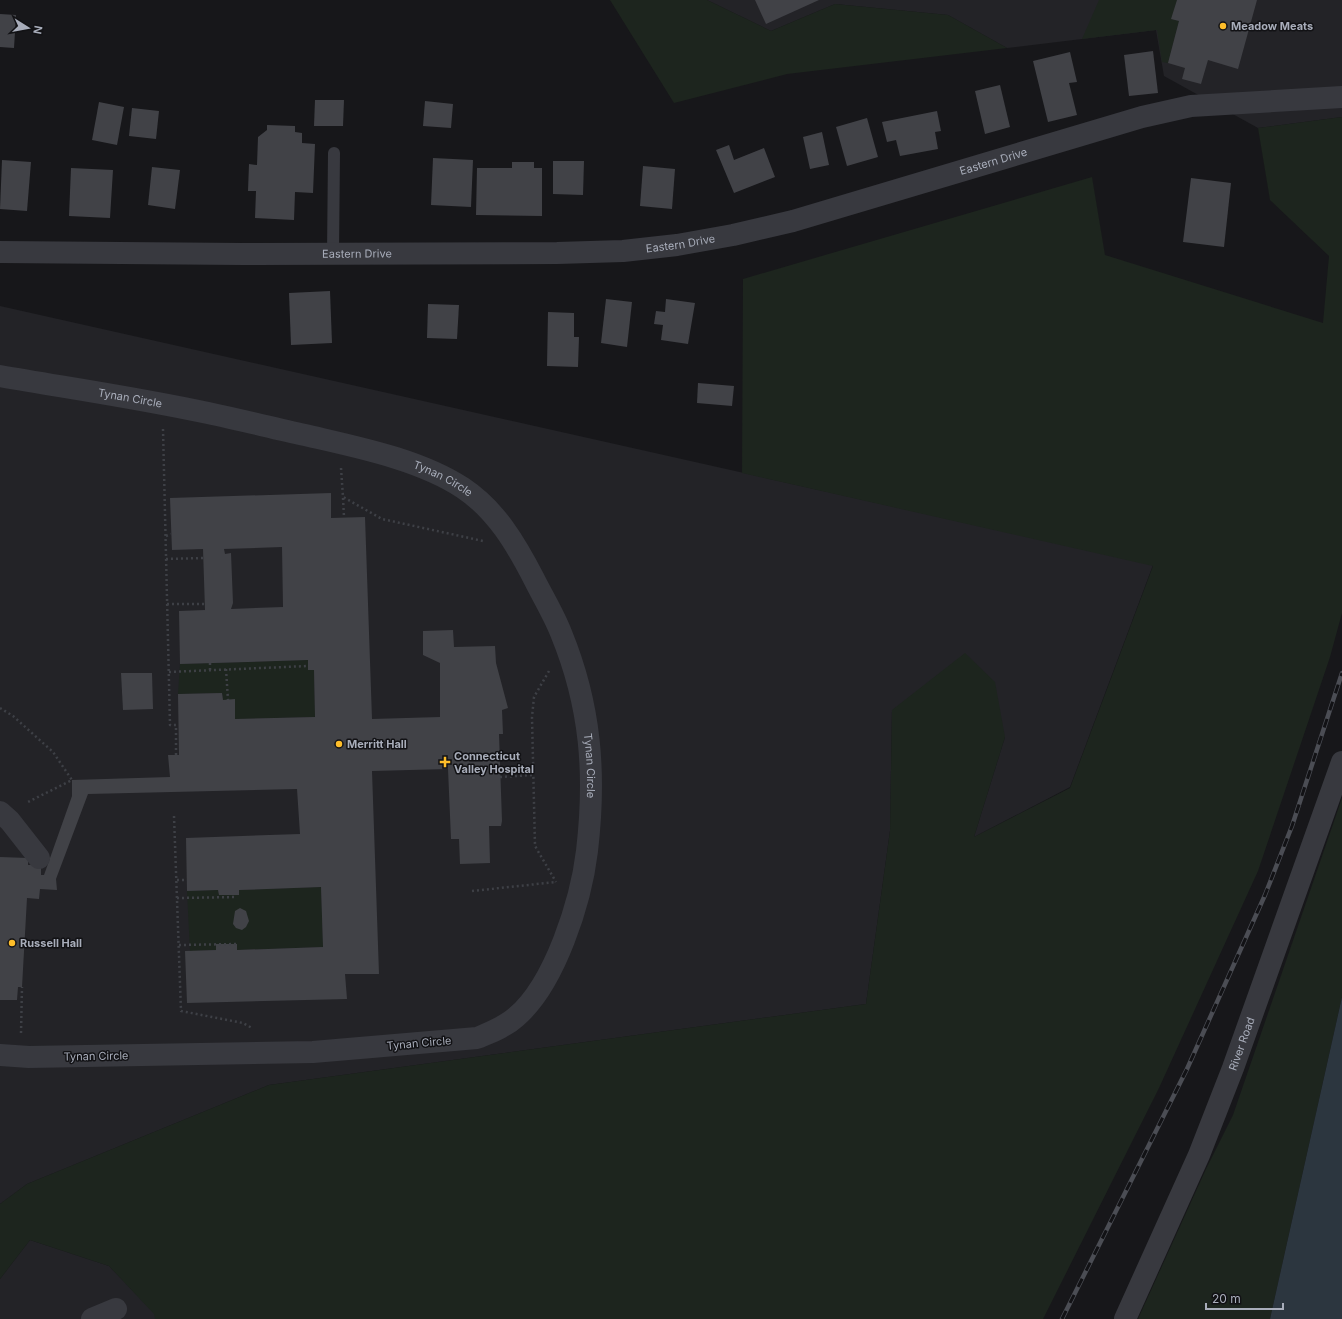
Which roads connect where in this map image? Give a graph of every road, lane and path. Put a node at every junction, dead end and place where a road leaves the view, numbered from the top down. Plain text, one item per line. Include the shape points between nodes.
1 (1342, 97) edge
2 (334, 153) dead end
3 (0, 252) edge
4 (333, 254) junction
5 (0, 376) edge
6 (162, 404) junction
7 (339, 443) junction
8 (343, 497) junction
9 (344, 517) dead end
10 (171, 534) dead end
11 (166, 536) junction
12 (518, 549) junction
13 (203, 558) dead end
14 (166, 559) junction
15 (167, 604) junction
16 (204, 604) dead end
17 (210, 663) dead end
18 (308, 666) dead end
19 (226, 669) junction
20 (210, 670) junction
21 (549, 670) dead end
22 (169, 672) junction
23 (228, 700) dead end
24 (0, 708) edge
25 (176, 755) dead end
26 (1342, 762) edge
27 (533, 776) junction
28 (500, 778) dead end
29 (2, 813) edge
30 (174, 816) dead end
31 (39, 858) dead end
32 (177, 880) junction
33 (187, 880) dead end
34 (556, 882) junction
35 (559, 888) dead end
36 (472, 891) dead end
37 (237, 897) dead end
38 (177, 898) junction
39 (237, 944) dead end
40 (179, 946) junction
41 (22, 987) dead end
42 (258, 1031) dead end
43 (21, 1037) dead end
44 (0, 1055) edge
45 (116, 1309) dead end
46 (92, 1319) edge
47 (1125, 1319) edge

1 - 4 street, Eastern Drive via 1191,106 1149,116 793,221 677,245 608,252
2 - 4 lane
3 - 4 street, Eastern Drive
5 - 6 street, Tynan Circle
6 - 7 street, Tynan Circle
6 - 11 path
7 - 8 path
7 - 12 street, Tynan Circle via 408,462 464,488 501,523
8 - 9 path
8 - 12 path via 382,519
10 - 11 path
11 - 14 path
12 - 44 street, Tynan Circle via 560,630 582,698 590,755 592,814 576,905 563,944 546,982 516,1017 498,1030 477,1038 313,1052 29,1057
13 - 14 path
14 - 15 path
15 - 16 path
15 - 22 path
17 - 20 path
18 - 19 path
19 - 20 path
19 - 23 path
20 - 22 path
21 - 27 path via 534,697
22 - 25 path via 170,726 176,725
24 - 29 path via 13,716 53,752 72,780
26 - 47 street, River Road via 1210,1126 1166,1231
27 - 28 path
27 - 34 path via 535,846
29 - 31 street
30 - 32 path
32 - 33 path
32 - 38 path
34 - 35 path
34 - 36 path
37 - 38 path
38 - 40 path
39 - 40 path
40 - 42 path via 181,1011 243,1024
41 - 43 path
45 - 46 street

